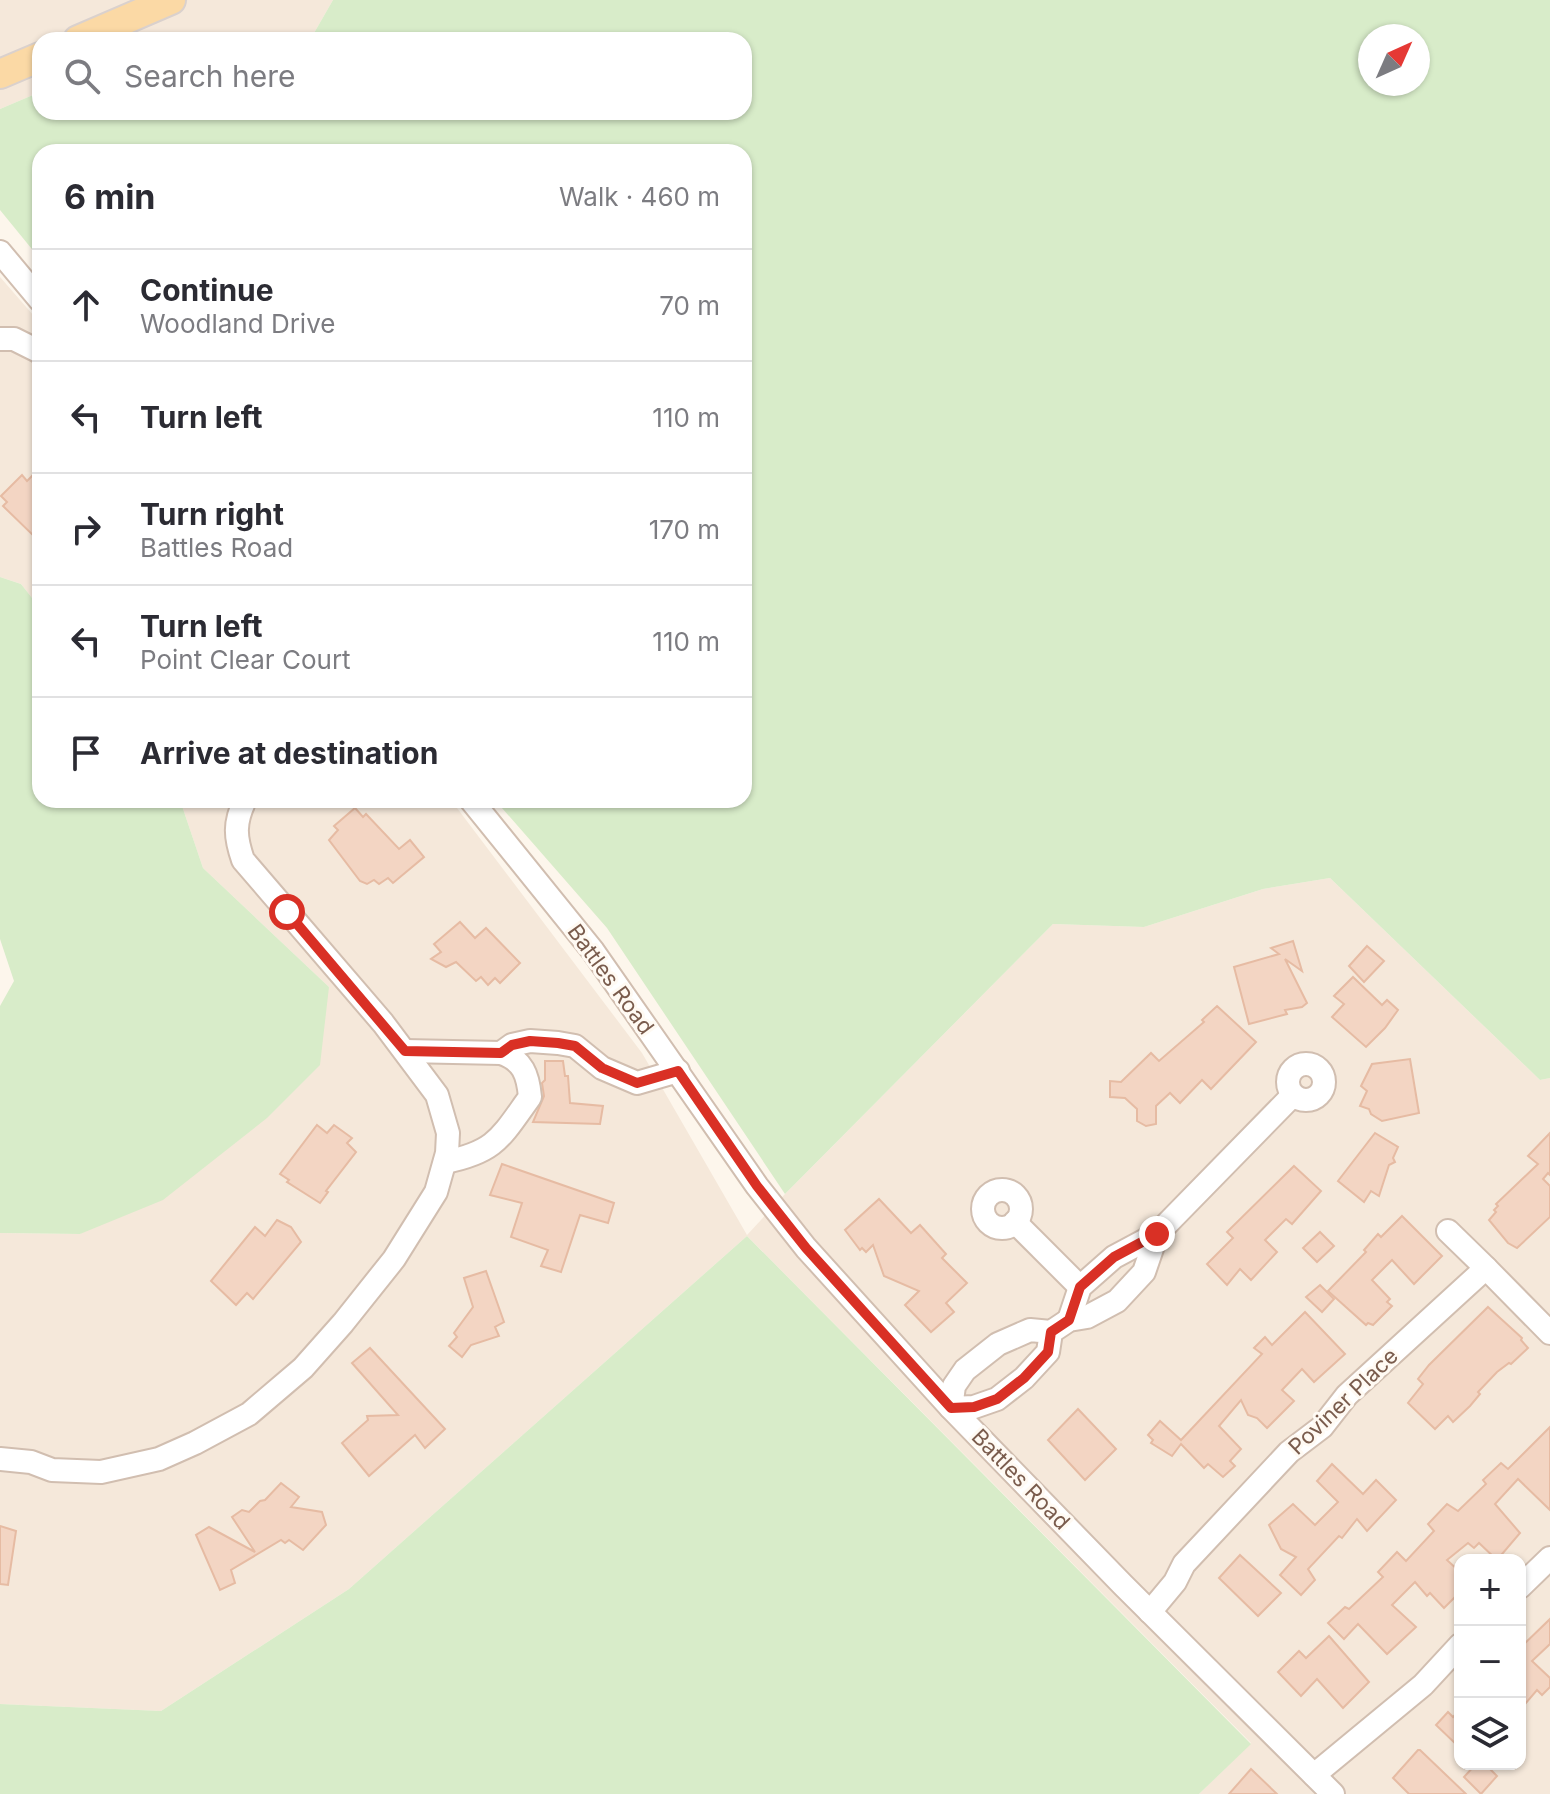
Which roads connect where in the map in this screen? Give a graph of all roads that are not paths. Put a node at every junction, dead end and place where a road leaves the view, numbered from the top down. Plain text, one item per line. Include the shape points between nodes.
1 (171, 0) edge
2 (97, 32) edge
3 (32, 60) edge
4 (0, 74) edge
5 (0, 252) edge
6 (32, 290) edge
7 (0, 339) edge
8 (32, 348) edge
9 (241, 808) edge
10 (477, 808) edge
11 (405, 1051) junction
12 (501, 1053) junction
13 (678, 1071) junction
14 (1293, 1095) dead end
15 (445, 1162) junction
16 (1015, 1222) dead end
17 (1448, 1231) dead end
18 (1157, 1234) junction
19 (1486, 1268) junction
20 (1080, 1287) junction
21 (1060, 1326) junction
22 (1550, 1333) edge
23 (951, 1408) junction
24 (0, 1459) edge
25 (52, 1470) junction
26 (0, 1473) edge
27 (1550, 1558) edge
28 (1526, 1581) edge
29 (1150, 1612) junction
30 (1454, 1651) edge
31 (1314, 1775) junction
32 (1333, 1794) edge

1 - 2 main road
3 - 4 main road
5 - 6 street
7 - 8 street
9 - 11 street via 235,836 243,860
10 - 13 street, Battles Road via 593,951
11 - 12 street
11 - 15 street via 444,1113
12 - 13 street via 530,1041 575,1046 602,1068 637,1083
12 - 15 street via 514,1057 524,1069 530,1097 488,1149
13 - 23 street, Battles Road via 806,1248
14 - 18 street
15 - 25 street via 436,1192 369,1292 303,1368 249,1414 159,1459 101,1472
16 - 20 street
17 - 19 street
18 - 20 street via 1114,1257
18 - 21 street via 1144,1272 1117,1301
19 - 22 street
19 - 29 street, Poviner Place via 1347,1395 1322,1427 1289,1452 1184,1564
20 - 21 street
21 - 23 street via 1037,1366 997,1399
21 - 23 street via 1014,1335 987,1352 954,1386
23 - 29 street, Battles Road
24 - 25 street
25 - 26 street via 36,1476
27 - 28 street
29 - 31 street, Battles Road
30 - 31 street via 1423,1685
31 - 32 street, Battles Road

